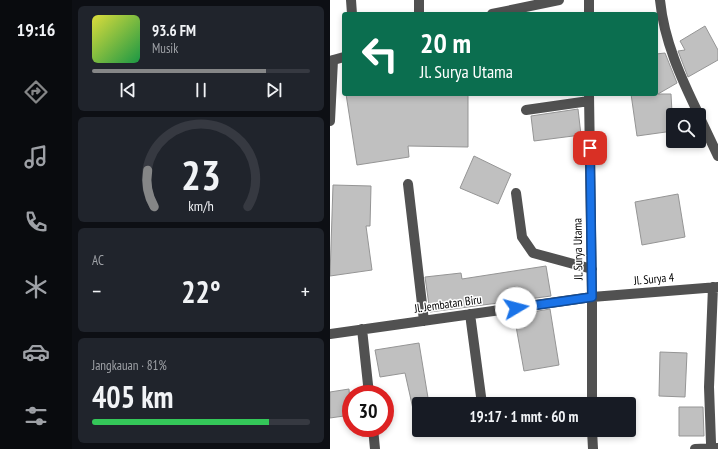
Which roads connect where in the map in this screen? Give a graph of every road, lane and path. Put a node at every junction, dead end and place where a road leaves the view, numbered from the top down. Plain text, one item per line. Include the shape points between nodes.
1 (351, 0) edge
2 (419, 0) edge
3 (559, 0) edge
4 (590, 0) edge
5 (660, 0) edge
6 (352, 12) edge
7 (419, 12) edge
8 (502, 12) edge
9 (589, 12) edge
10 (342, 58) edge
11 (331, 61) edge
12 (589, 98) edge
13 (695, 108) edge
14 (526, 110) dead end
15 (330, 121) edge
16 (706, 131) edge
17 (718, 156) edge
18 (408, 184) dead end
19 (516, 193) dead end
20 (592, 269) junction
21 (716, 287) edge
22 (592, 297) junction
23 (470, 314) junction
24 (424, 321) junction
25 (362, 329) junction
26 (330, 334) edge
27 (714, 362) edge
28 (368, 385) edge
29 (481, 397) edge
30 (592, 397) edge
31 (374, 437) edge
32 (592, 437) edge
33 (714, 446) edge
34 (375, 449) edge
35 (593, 449) edge
36 (695, 449) edge

1 - 6 street
2 - 7 street
3 - 8 street
4 - 9 street
5 - 13 street via 664,27 674,61
10 - 11 street
11 - 15 street
12 - 14 street
12 - 20 street, Jl. Surya Utama
16 - 17 street
18 - 24 street
19 - 20 street via 522,237 533,253
20 - 22 street, Jl. Surya Utama
21 - 22 street, Jl. Surya 4
21 - 27 street
22 - 23 street, Jl. Jembatan Biru
22 - 30 street, Jl. Surya Utama
23 - 24 street, Jl. Jembatan Biru
23 - 29 street
24 - 25 street, Jl. Jembatan Biru
25 - 26 street, Jl. Jembatan Biru
25 - 28 street
27 - 33 street
31 - 34 street
32 - 35 street
33 - 36 street

